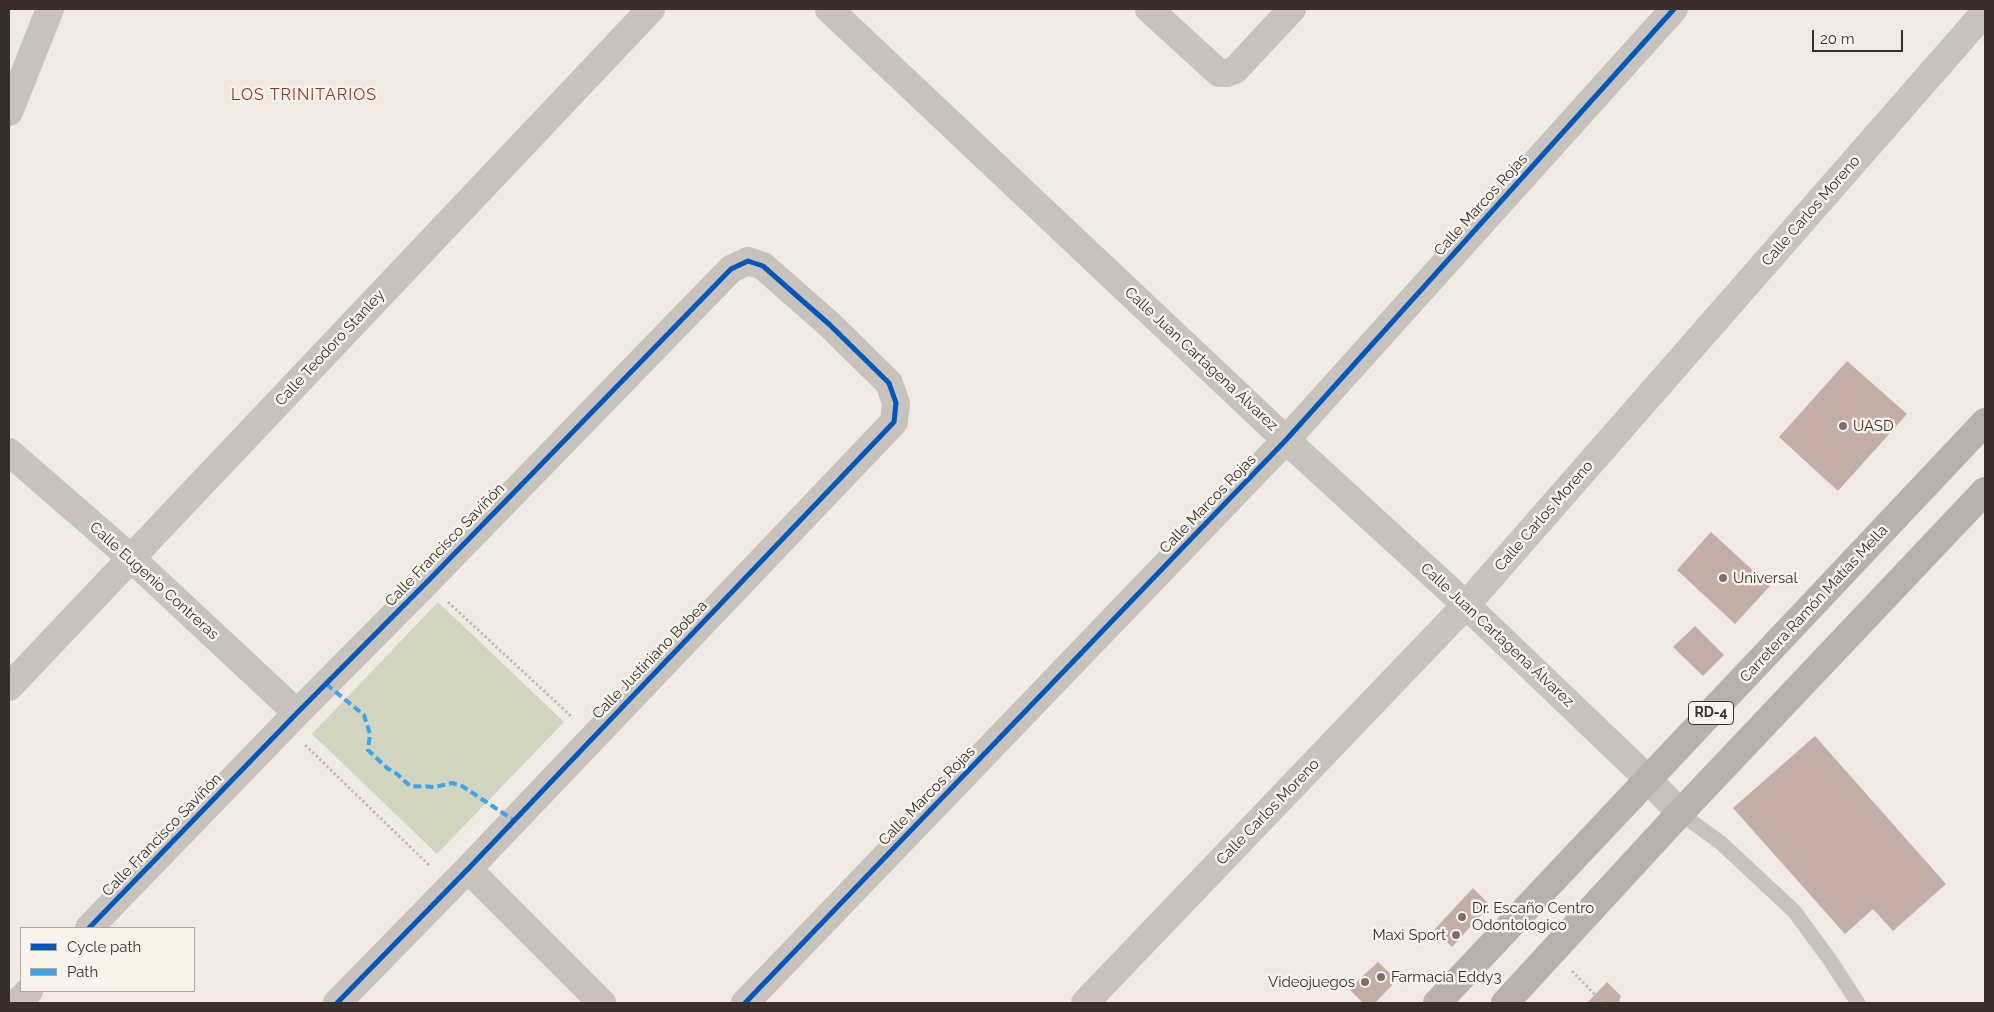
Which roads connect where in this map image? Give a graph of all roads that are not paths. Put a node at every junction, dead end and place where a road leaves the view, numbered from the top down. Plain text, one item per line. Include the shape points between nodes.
1 (50, 9) edge
2 (651, 9) edge
3 (829, 9) edge
4 (1149, 9) edge
5 (1292, 9) edge
6 (1674, 9) edge
7 (1985, 12) edge
8 (9, 112) edge
9 (830, 325) joint
10 (1985, 422) edge
11 (1286, 440) junction
12 (9, 452) edge
13 (1985, 490) edge
14 (132, 558) junction
15 (1466, 605) junction
16 (9, 687) edge
17 (291, 719) junction
18 (1648, 779) junction
19 (1680, 814) junction
20 (459, 878) junction
21 (90, 927) edge
22 (28, 992) edge
23 (17, 1003) edge
24 (337, 1003) edge
25 (602, 1003) edge
26 (745, 1003) edge
27 (1085, 1003) edge
28 (1437, 1003) edge
29 (1505, 1003) edge
30 (1858, 1003) edge

1 - 8 street
2 - 14 street, Calle Teodoro Stanley
3 - 11 street, Calle Juan Cartagena Álvarez
4 - 5 street via 1219,73 1227,73 1235,70
6 - 11 street, Calle Marcos Rojas
7 - 15 street, Calle Carlos Moreno
9 - 17 street, Calle Francisco Saviñón via 763,266 748,261 731,269
9 - 20 street, Calle Justiniano Bobea via 889,383 896,403 894,422
10 - 18 main road, Carretera Ramón Matías Mella / RD-4
11 - 15 street, Calle Juan Cartagena Álvarez
11 - 26 street, Calle Marcos Rojas
12 - 14 street, Calle Eugenio Contreras
13 - 19 main road, RD-4
14 - 16 street, Calle Teodoro Stanley
14 - 17 street, Calle Eugenio Contreras
15 - 18 street, Calle Juan Cartagena Álvarez
15 - 27 street, Calle Carlos Moreno
17 - 21 street, Calle Francisco Saviñón
18 - 19 street, Calle Juan Cartagena Álvarez
18 - 28 main road, Carretera Ramón Matías Mella / RD-4
19 - 29 main road, RD-4
19 - 30 lane via 1721,843 1794,911
20 - 24 street, Calle Justiniano Bobea
20 - 25 street
22 - 23 street

